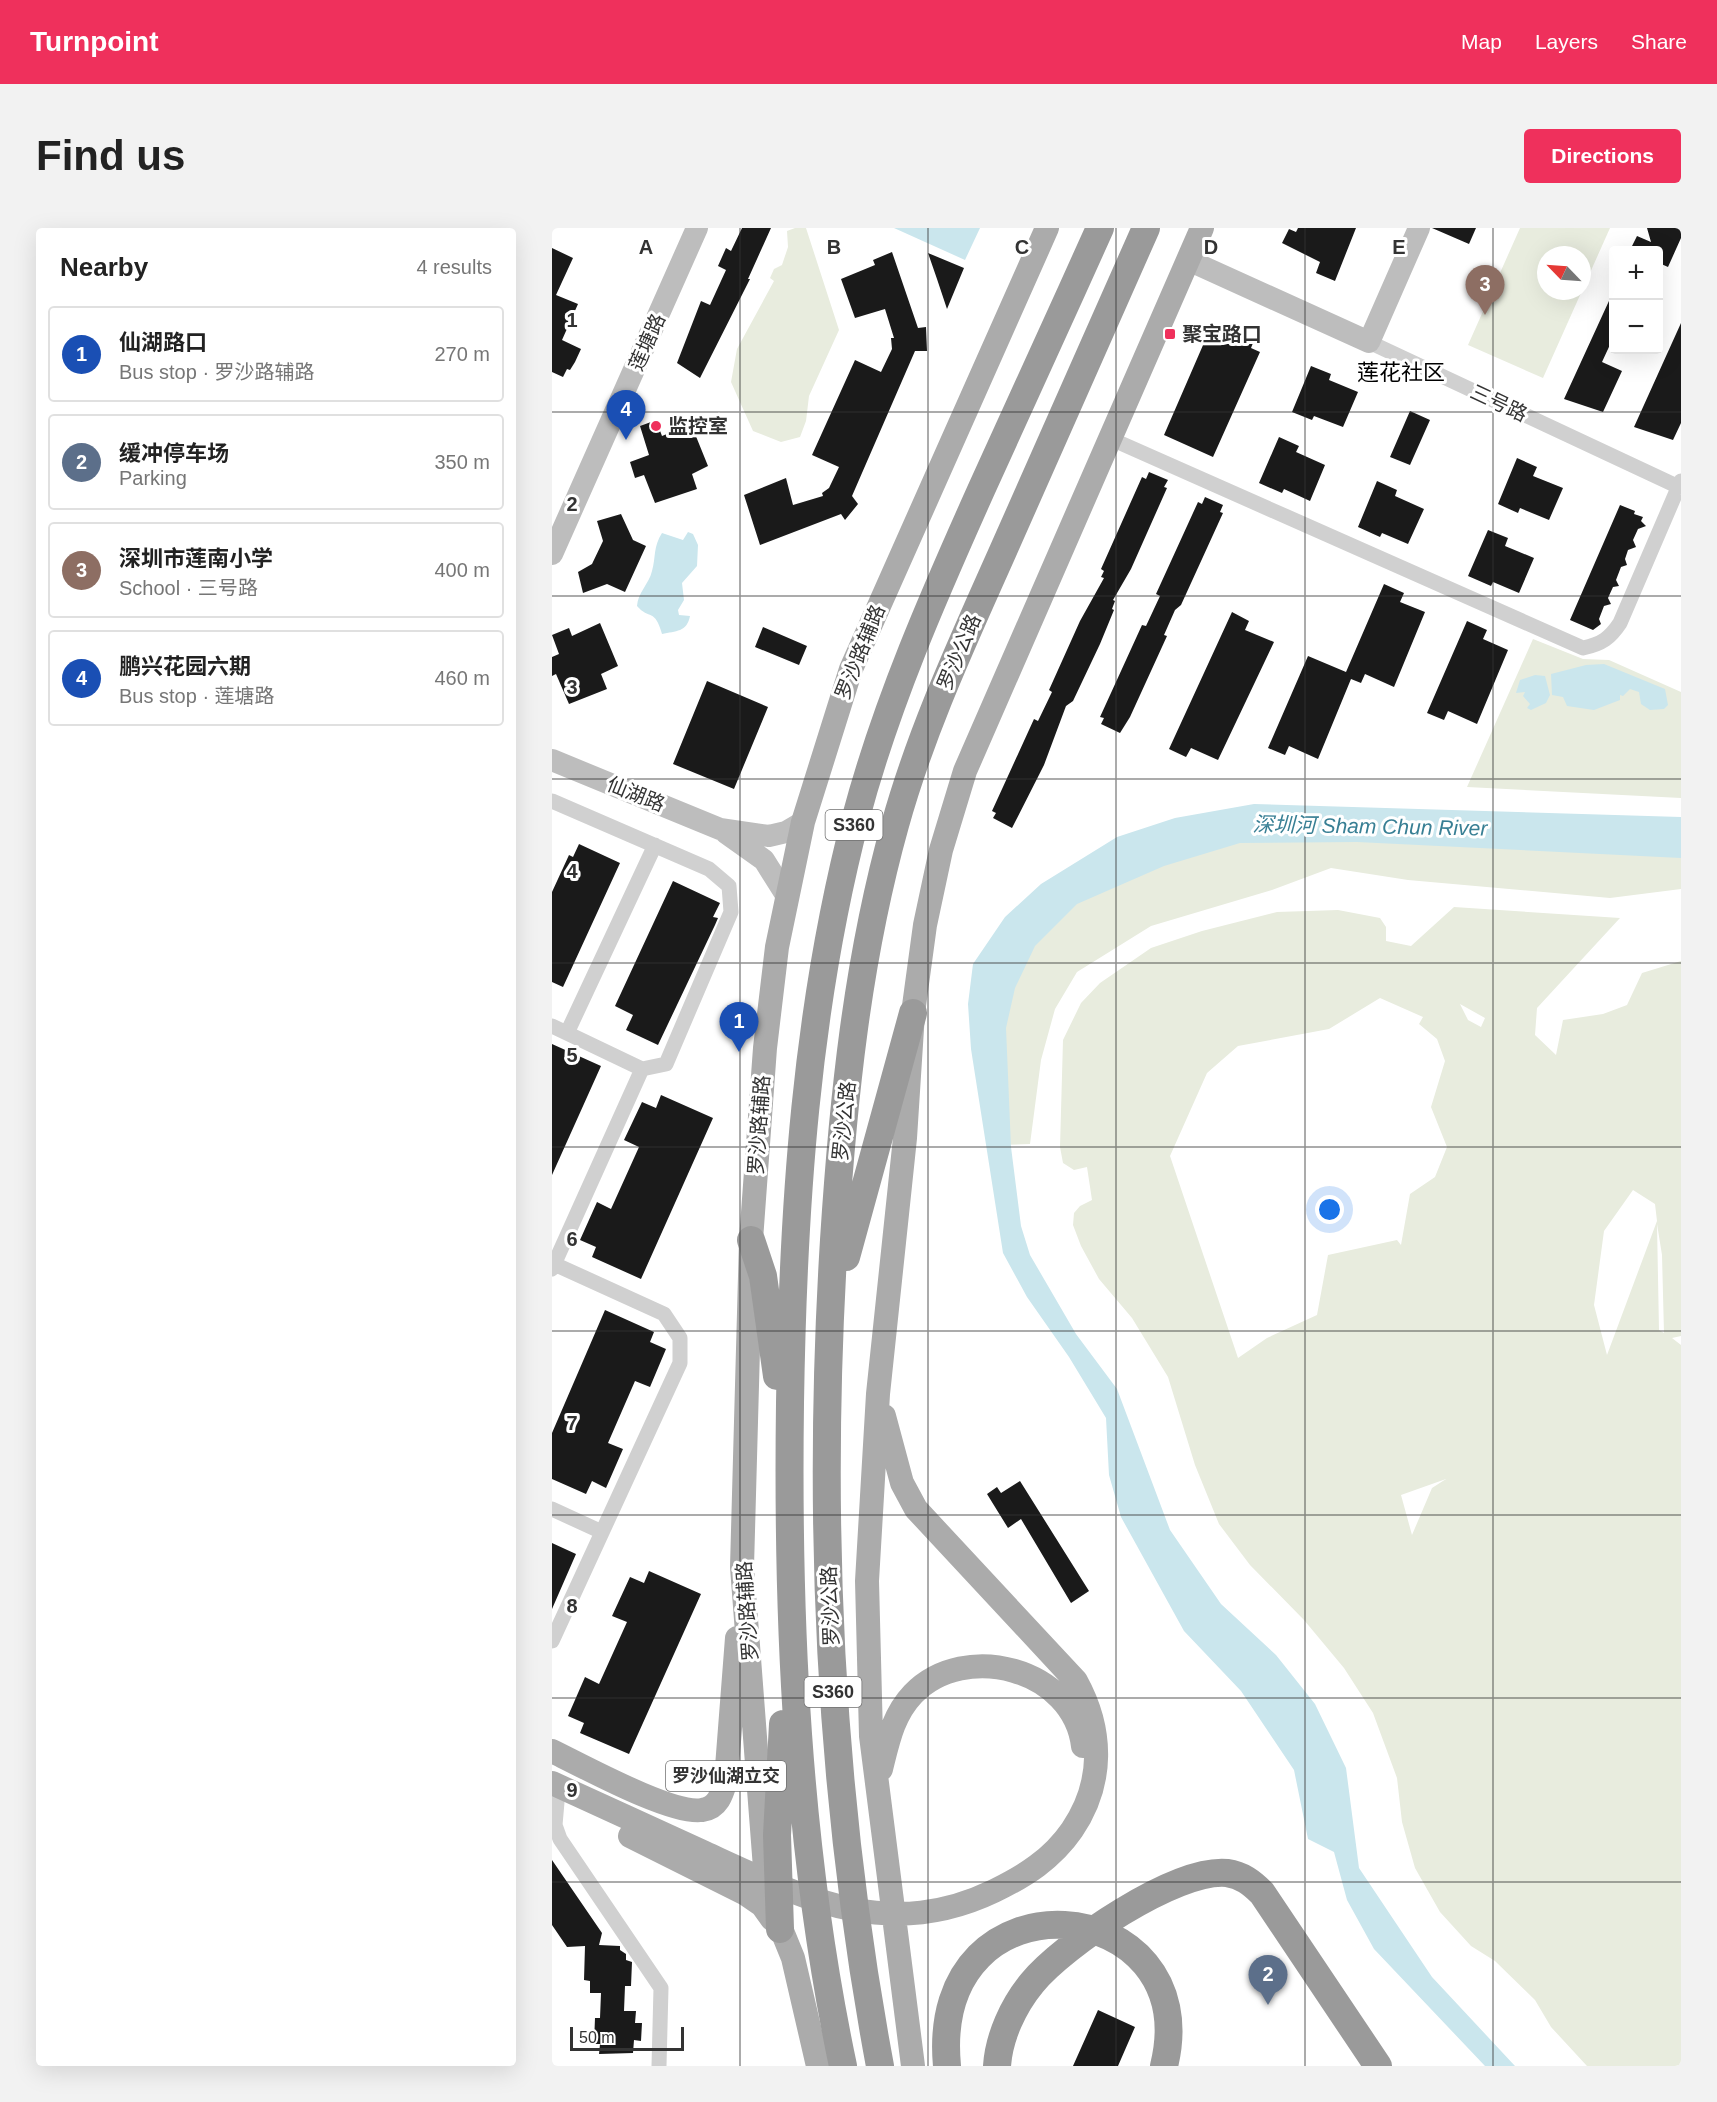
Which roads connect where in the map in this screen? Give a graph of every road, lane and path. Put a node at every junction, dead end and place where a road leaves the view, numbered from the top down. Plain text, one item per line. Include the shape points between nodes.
1 (685, 228) edge
2 (698, 228) edge
3 (1100, 228) edge
4 (1146, 228) edge
5 (1202, 228) edge
6 (1419, 228) edge
7 (1044, 231) edge
8 (1188, 260) junction
9 (1370, 342) junction
10 (1109, 438) junction
11 (1680, 484) edge
12 (552, 525) edge
13 (552, 554) edge
14 (552, 760) edge
15 (553, 805) edge
16 (803, 822) junction
17 (720, 829) junction
18 (655, 845) junction
19 (786, 895) junction
20 (913, 1013) junction
21 (552, 1026) edge
22 (567, 1033) junction
23 (642, 1069) junction
24 (751, 1240) junction
25 (553, 1265) edge
26 (830, 1314) junction
27 (878, 1395) junction
28 (789, 1467) junction
29 (552, 1509) edge
30 (602, 1532) junction
31 (742, 1567) junction
32 (791, 1608) junction
33 (552, 1641) edge
34 (552, 1752) edge
35 (552, 1770) edge
36 (878, 1783) junction
37 (1086, 1790) junction
38 (554, 1795) edge
39 (671, 1806) junction
40 (653, 1847) junction
41 (780, 1929) junction
42 (659, 2066) edge
43 (818, 2066) edge
44 (843, 2066) edge
45 (880, 2066) edge
46 (913, 2066) edge
47 (947, 2066) edge
48 (997, 2066) edge
49 (1164, 2066) edge
50 (1378, 2066) edge

1 - 12 street, 莲塘路
2 - 13 street, 莲塘路
3 - 28 highway, 罗沙公路 / S360 via 951,558 891,705 856,816 814,1024 801,1147
4 - 26 highway, 罗沙公路 / S360 via 931,716 895,824 872,922 853,1032 840,1150
5 - 8 main road
6 - 9 street
7 - 16 main road, 罗沙路辅路 via 854,660
8 - 9 street, 三号路
8 - 10 main road
9 - 11 street, 三号路
10 - 11 street via 1583,648 1611,637 1620,622
10 - 20 main road via 965,771 941,850 925,925
14 - 17 street, 仙湖路
15 - 18 street
16 - 17 street via 769,836
16 - 19 main road, 罗沙路辅路
17 - 19 street via 764,860
18 - 22 street
18 - 23 street via 710,869 729,886 731,912 666,1064
19 - 24 main road, 罗沙路辅路 via 765,1048
20 - 26 highway
20 - 27 main road via 905,1138
21 - 22 street
22 - 23 street
23 - 25 street
24 - 28 highway via 762,1276
24 - 31 main road, 罗沙路辅路
25 - 30 street via 664,1314 680,1338 680,1363
26 - 45 highway, 罗沙公路 / S360 via 828,1598 835,1714 855,1929
27 - 36 main road via 867,1581 871,1736
27 - 37 main road via 902,1483 916,1509 1076,1681 1088,1703 1097,1737 1097,1764
28 - 32 highway, 罗沙公路 / S360
29 - 30 street
30 - 33 street
31 - 39 main road, 罗沙仙湖立交 via 729,1753 722,1796 714,1806 701,1811
31 - 41 main road, 罗沙路辅路 via 767,1894
32 - 41 highway via 777,1835
32 - 44 highway, 罗沙公路 / S360 via 796,1720 807,1821 821,1943
34 - 39 main road, 罗沙仙湖立交
35 - 37 main road via 803,1883 870,1901 896,1902 973,1887 1031,1856 1054,1836
36 - 37 main road via 889,1734 899,1711 914,1693 932,1678 950,1671 988,1665 1046,1685 1074,1717 1082,1740
36 - 46 main road
37 - 38 main road via 1078,1821 1064,1842 1039,1866 978,1899 951,1908 897,1915 870,1914 797,1895
38 - 40 main road
38 - 42 street via 555,1825 560,1839 661,1988
39 - 40 main road via 696,1822 699,1831 695,1843 687,1853
40 - 41 main road via 746,1894 762,1905
41 - 43 main road, 罗沙路辅路 via 793,1958
47 - 49 highway via 945,2039 950,2008 972,1965 984,1951 1011,1934 1062,1924 1108,1936 1144,1963 1162,1993 1168,2013
48 - 50 highway via 1010,2018 1032,1983 1060,1956 1137,1903 1172,1886 1216,1873 1240,1876 1270,1902

